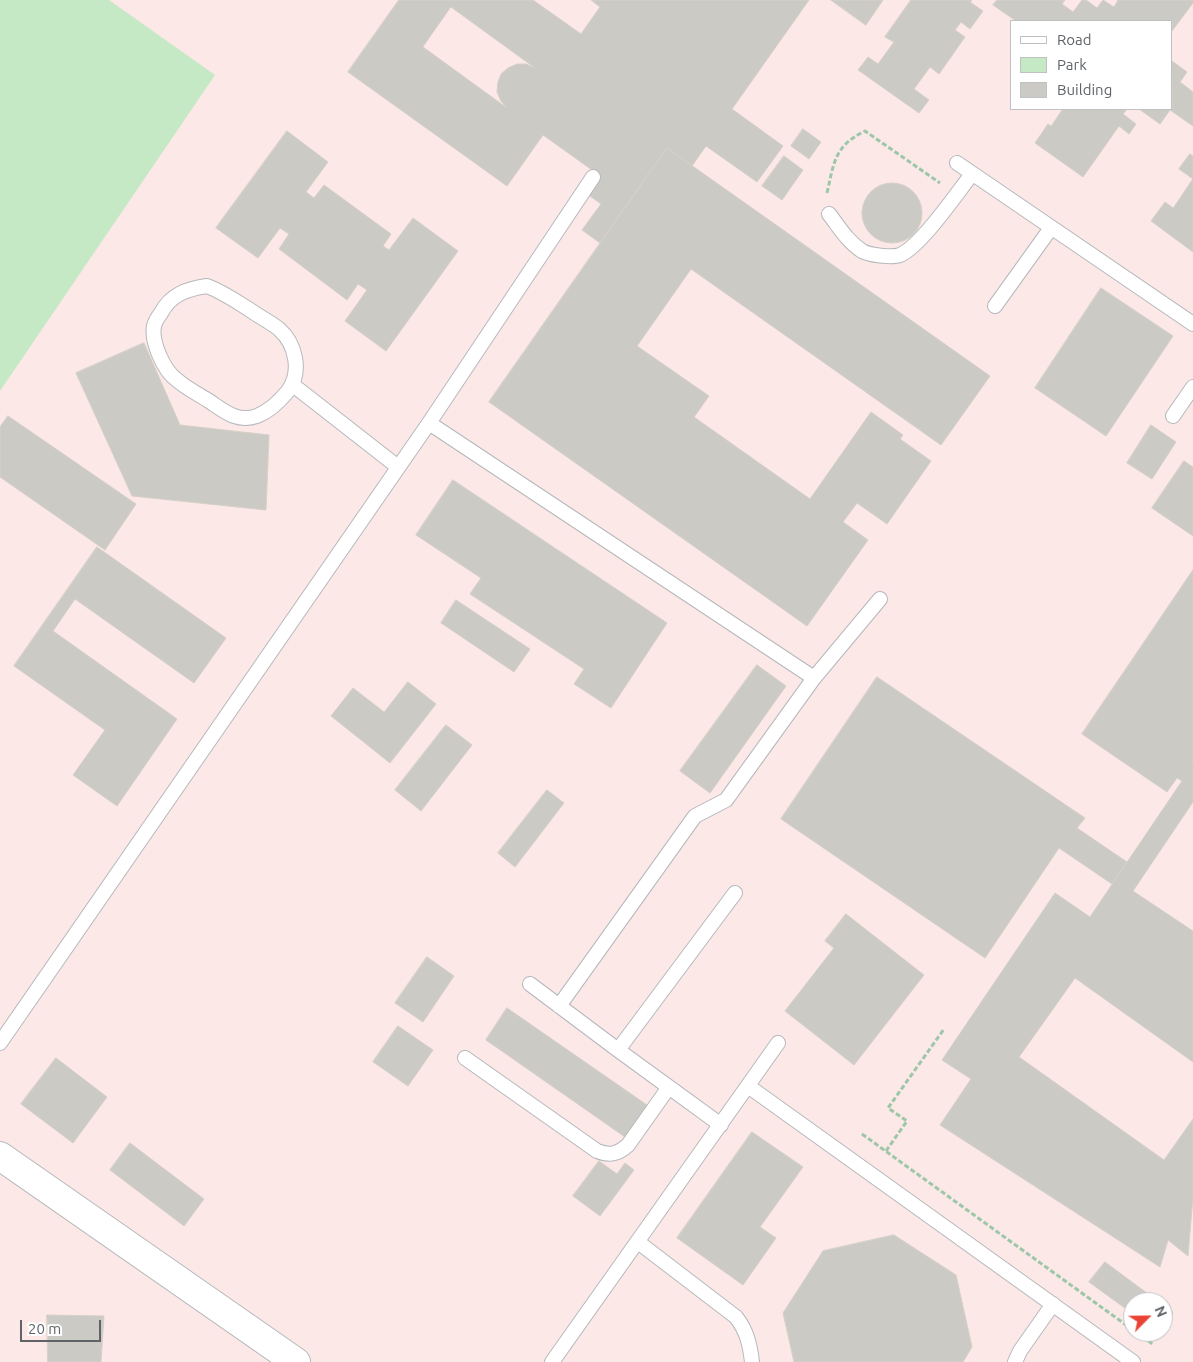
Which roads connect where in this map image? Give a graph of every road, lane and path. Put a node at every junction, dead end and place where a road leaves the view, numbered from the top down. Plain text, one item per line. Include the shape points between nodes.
1 (957, 164) dead end
2 (972, 174) junction
3 (594, 178) dead end
4 (956, 194) junction
5 (829, 214) joint
6 (1051, 228) junction
7 (995, 306) dead end
8 (1193, 324) edge
9 (292, 385) junction
10 (1193, 387) edge
11 (1173, 416) dead end
12 (429, 423) junction
13 (398, 467) junction
14 (880, 599) dead end
15 (814, 678) junction
16 (735, 893) dead end
17 (530, 984) dead end
18 (559, 1006) junction
19 (944, 1029) dead end
20 (0, 1043) edge
21 (778, 1043) dead end
22 (618, 1050) junction
23 (465, 1058) dead end
24 (748, 1086) junction
25 (669, 1087) junction
26 (721, 1124) junction
27 (862, 1134) dead end
28 (886, 1151) junction
29 (0, 1156) edge
30 (638, 1242) junction
31 (1052, 1304) junction
32 (1123, 1323) edge
33 (1150, 1342) edge
34 (1154, 1345) dead end
35 (296, 1362) edge
36 (552, 1362) edge
37 (752, 1362) edge
38 (1015, 1362) edge
39 (1133, 1362) edge

1 - 2 lane
2 - 4 lane
2 - 6 lane
3 - 12 lane
4 - 5 lane via 916,244 899,255 864,252 848,240
4 - 5 path via 865,131 845,143 839,151 826,196
6 - 7 lane
6 - 8 lane
9 - 9 lane via 296,360 280,330 208,286 190,288 176,295 163,308 154,325 154,340 161,360 175,379 235,418 251,418 268,412
9 - 13 lane
10 - 11 lane
12 - 13 lane
12 - 15 lane
13 - 20 lane
14 - 15 lane
15 - 18 lane via 726,800 695,816
16 - 22 lane
17 - 18 lane
18 - 22 lane
19 - 28 path via 888,1108 907,1121
21 - 24 lane
22 - 25 lane
23 - 25 lane via 597,1151 606,1154 622,1151 628,1145
24 - 26 lane
24 - 31 lane
25 - 26 lane
26 - 30 lane
27 - 28 path
28 - 32 path
29 - 35 street
30 - 36 lane
30 - 37 lane via 736,1317 744,1328
31 - 38 lane
31 - 39 lane
33 - 34 path

